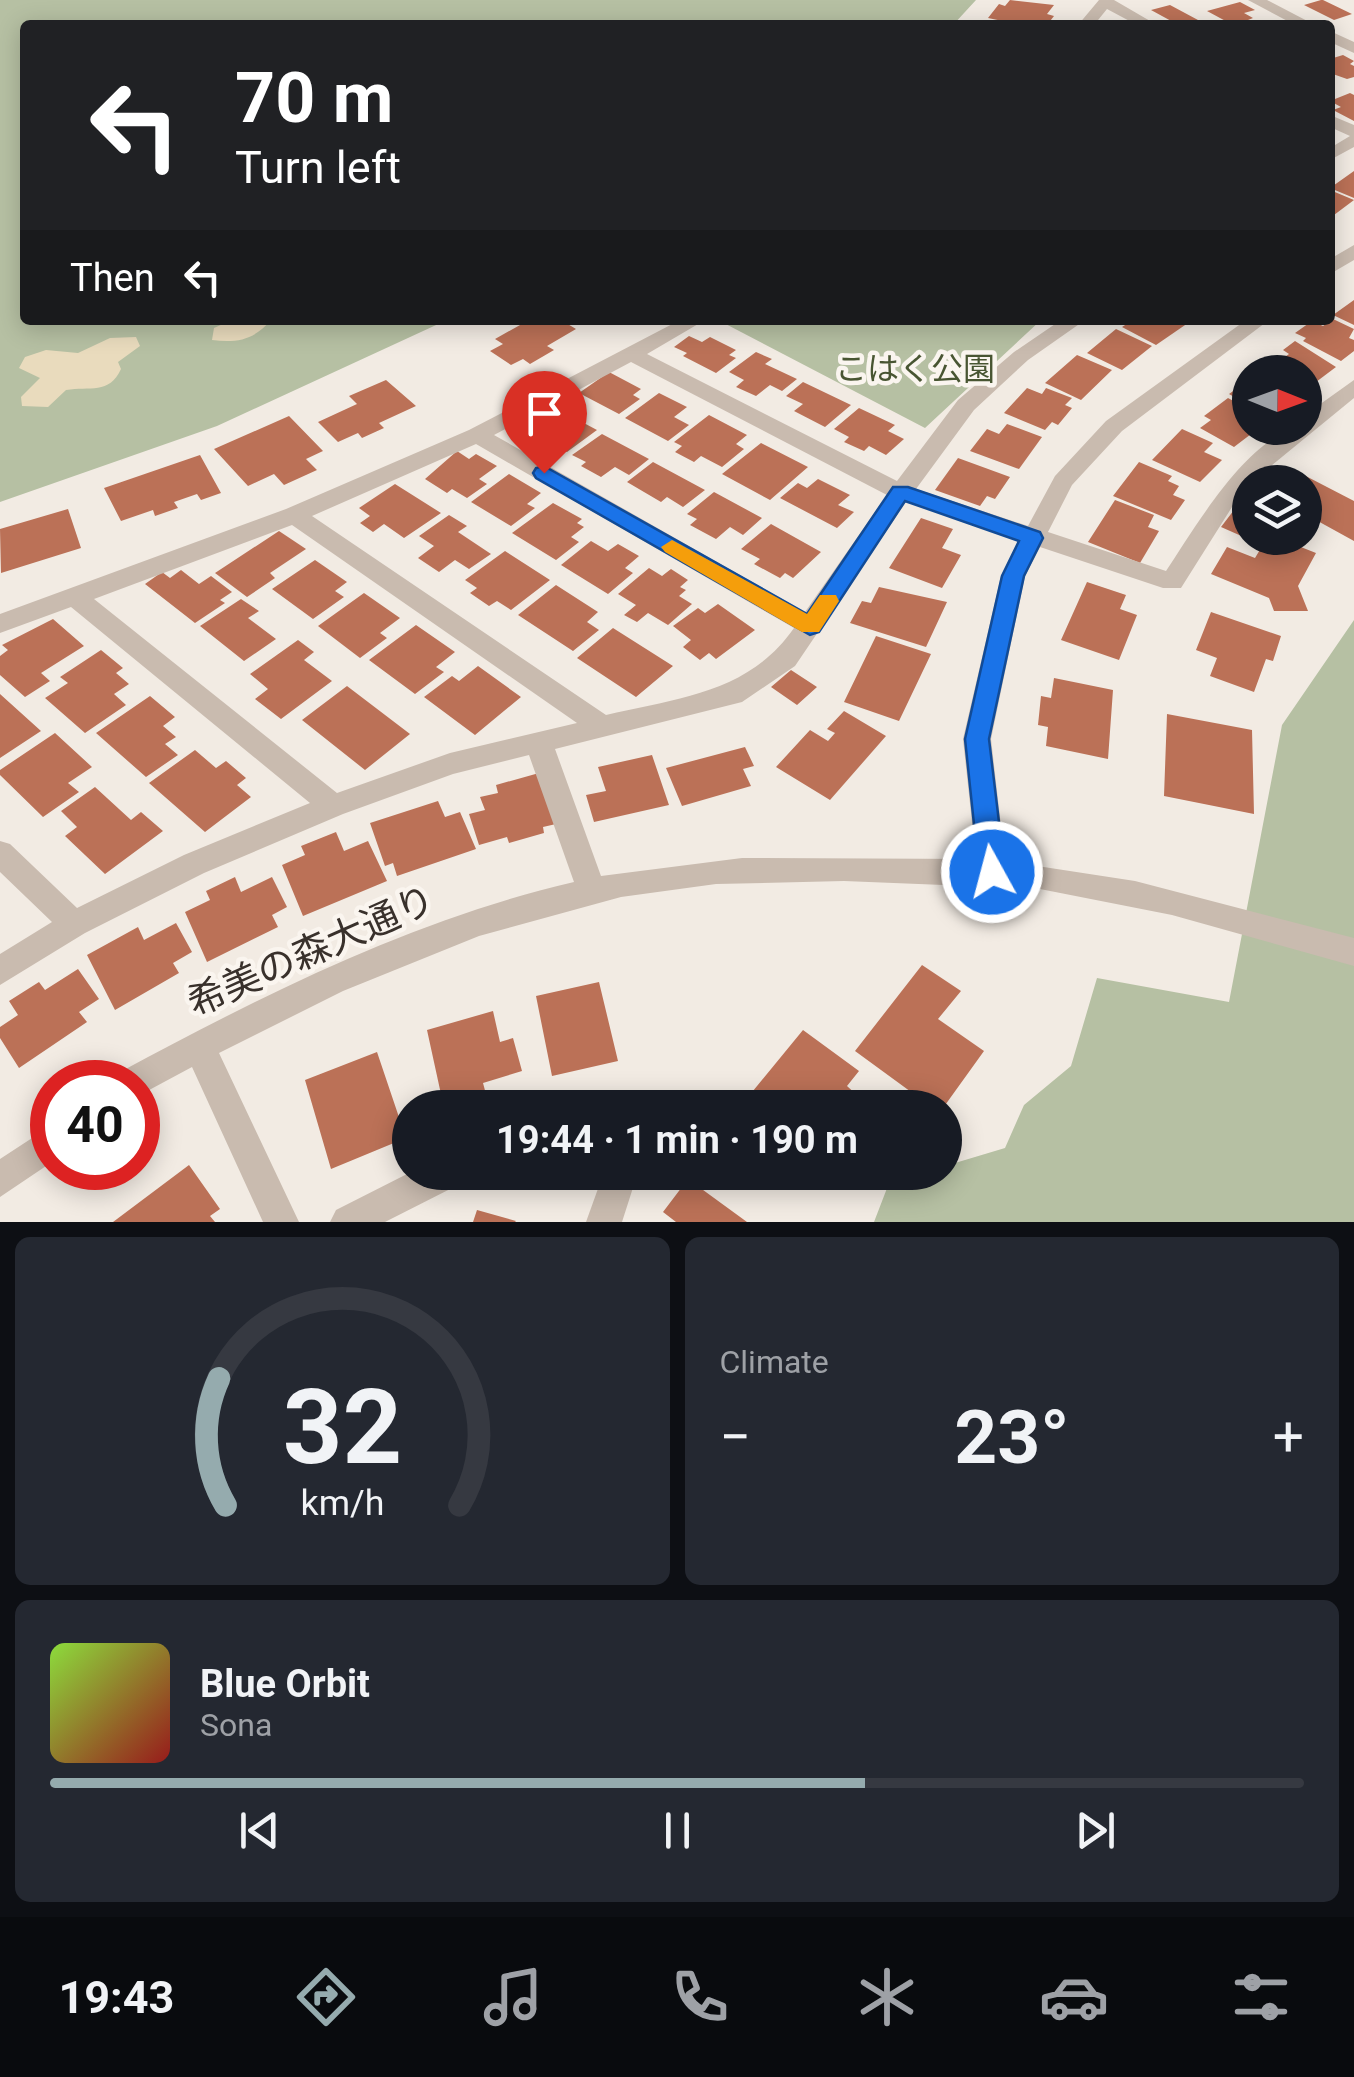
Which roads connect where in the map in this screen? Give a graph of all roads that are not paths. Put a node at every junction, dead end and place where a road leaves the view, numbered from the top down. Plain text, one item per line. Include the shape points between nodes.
1 (1255, 0) edge
2 (1106, 1) edge
3 (1139, 20) edge
4 (1296, 20) edge
5 (685, 325) edge
6 (1067, 325) edge
7 (1252, 325) edge
8 (630, 354) junction
9 (1354, 387) edge
10 (1322, 413) edge
11 (477, 435) junction
12 (1282, 445) edge
13 (901, 492) junction
14 (294, 515) junction
15 (1032, 538) junction
16 (74, 596) junction
17 (0, 624) edge
18 (810, 626) junction
19 (603, 727) junction
20 (538, 741) junction
21 (334, 806) junction
22 (0, 853) edge
23 (992, 872) junction
24 (592, 892) junction
25 (74, 924) junction
26 (1354, 952) edge
27 (0, 972) edge
28 (198, 1046) junction
29 (160, 1067) edge
30 (30, 1158) edge
31 (0, 1180) edge
32 (412, 1190) edge
33 (615, 1190) edge
34 (280, 1222) edge
35 (348, 1222) edge
36 (604, 1222) edge

1 - 4 street
2 - 3 street
5 - 8 street
6 - 13 street via 966,405
7 - 15 street via 1114,426 1063,481
8 - 11 street
8 - 13 street
9 - 10 street
11 - 14 street
11 - 18 street
12 - 15 street via 1236,483 1172,582
13 - 15 street
13 - 18 street
14 - 16 street
14 - 19 street
15 - 23 street via 1013,576 977,739
16 - 17 street
16 - 21 street
18 - 19 street via 786,658 733,695
19 - 20 street
20 - 21 street
20 - 24 street
21 - 25 street via 194,864
22 - 25 street
23 - 24 street, 希美の森大通り via 811,867 688,874
23 - 26 street, 希美の森大通り via 1202,906
24 - 28 street, 希美の森大通り via 406,948
25 - 27 street
28 - 29 street, 希美の森大通り
28 - 34 street
30 - 31 street
32 - 35 street
33 - 36 street

